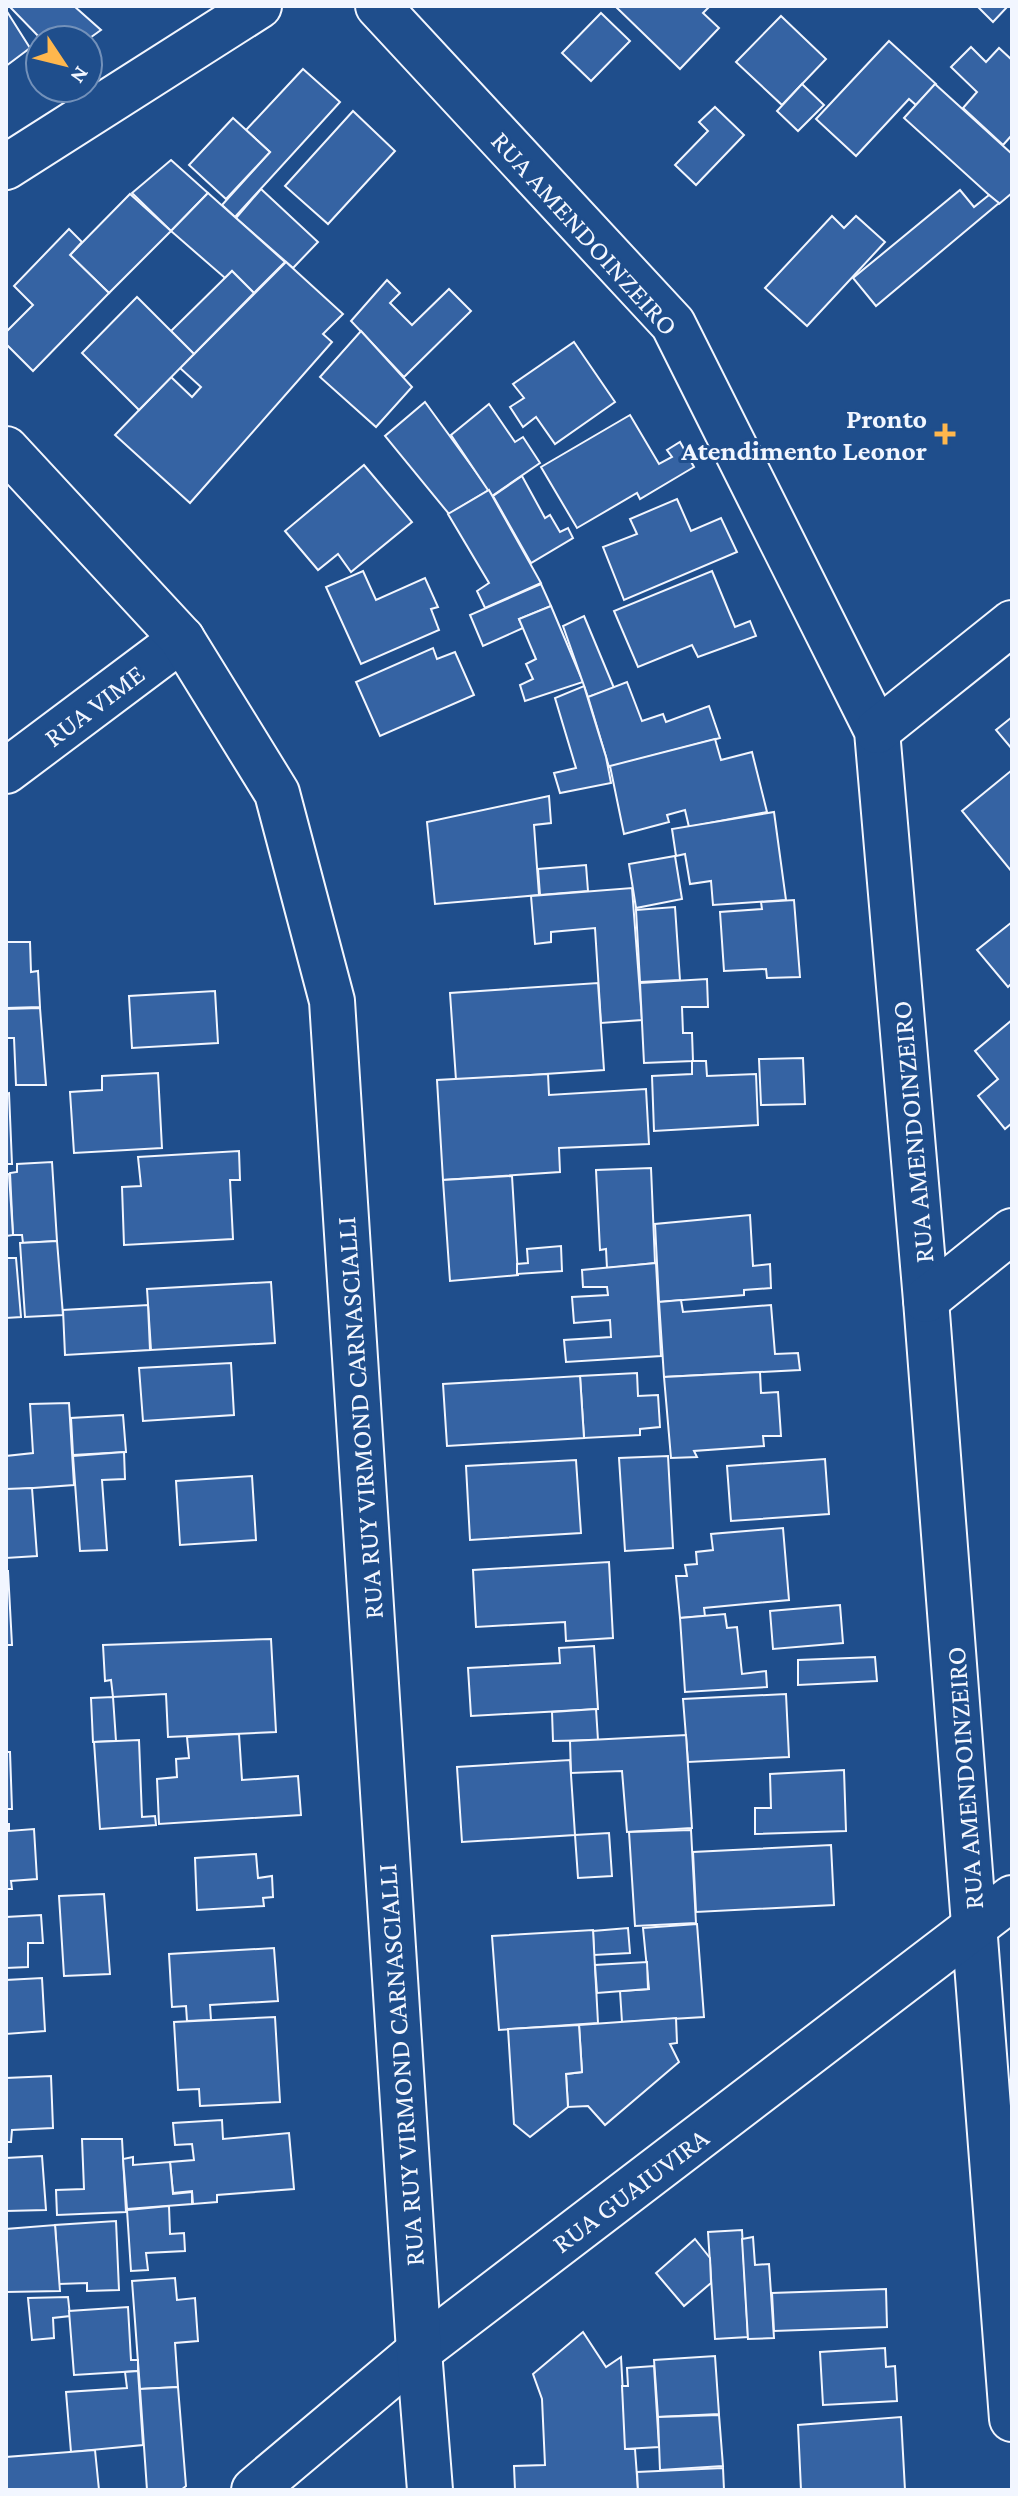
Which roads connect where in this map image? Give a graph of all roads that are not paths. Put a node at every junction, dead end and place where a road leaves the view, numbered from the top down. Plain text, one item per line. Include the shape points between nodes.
1 (259, 6) edge
2 (378, 6) edge
3 (6, 167) edge
4 (6, 449) edge
5 (1012, 623) edge
6 (182, 639) junction
7 (877, 731) junction
8 (6, 771) edge
9 (1012, 1231) edge
10 (926, 1300) junction
11 (1012, 1898) edge
12 (976, 1928) junction
13 (419, 2351) junction
14 (1012, 2419) edge
15 (254, 2490) edge
16 (430, 2490) edge

1 - 3 street
2 - 7 street, RUA AMENDOINZEIRO via 673,324
4 - 6 street, RUA RUY VIRMOND CARNASCIALLI
5 - 7 street
6 - 8 street, RUA VIME
6 - 13 street, RUA RUY VIRMOND CARNASCIALLI via 277,793 332,1001
7 - 10 street, RUA AMENDOINZEIRO
9 - 10 street
10 - 12 street, RUA AMENDOINZEIRO
11 - 12 street, RUA GUAIUVIRA
12 - 13 street, RUA GUAIUVIRA
12 - 14 street, RUA AMENDOINZEIRO
13 - 15 street, RUA GUAIUVIRA
13 - 16 street, RUA RUY VIRMOND CARNASCIALLI

